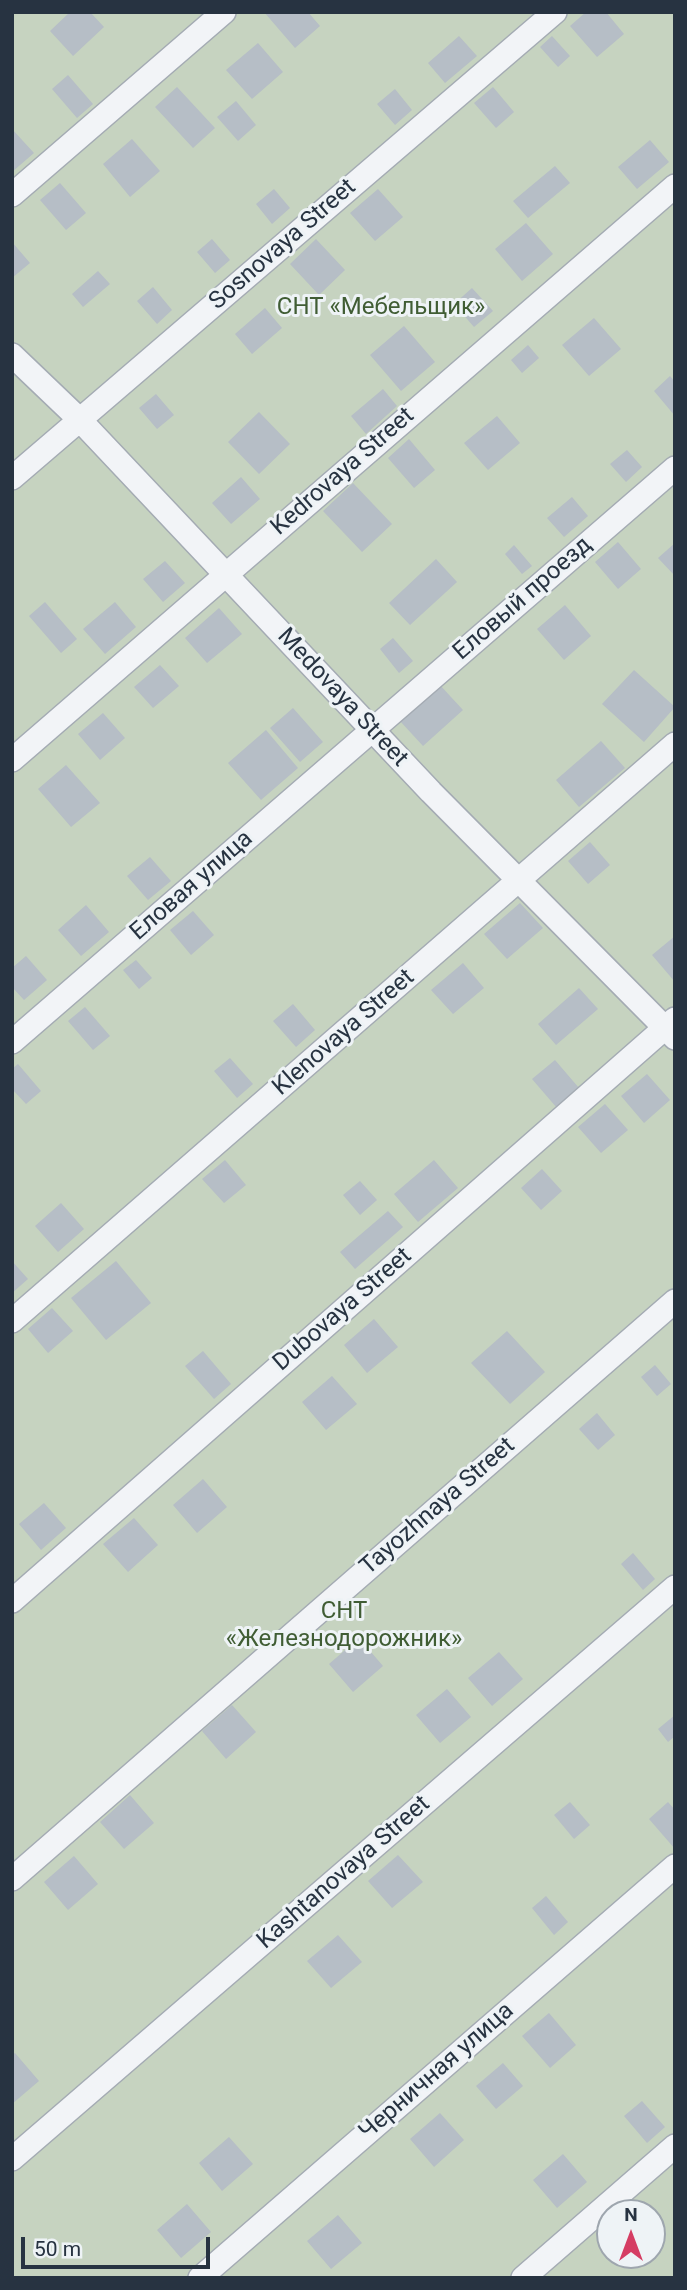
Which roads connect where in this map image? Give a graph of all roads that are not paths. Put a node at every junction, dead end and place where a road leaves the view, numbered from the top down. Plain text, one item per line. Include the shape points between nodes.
1 (225, 12) edge
2 (555, 12) edge
3 (675, 186) edge
4 (12, 195) edge
5 (12, 355) edge
6 (79, 419) junction
7 (675, 467) edge
8 (12, 478) edge
9 (225, 573) junction
10 (372, 730) junction
11 (675, 744) edge
12 (12, 760) edge
13 (518, 881) junction
14 (671, 1028) edge
15 (12, 1042) edge
16 (675, 1301) edge
17 (12, 1321) edge
18 (675, 1587) edge
19 (12, 1601) edge
20 (675, 1866) edge
21 (12, 1878) edge
22 (675, 2146) edge
23 (12, 2160) edge
24 (200, 2278) edge
25 (523, 2278) edge

1 - 4 street
2 - 6 street, Sosnovaya Street
3 - 9 street, Kedrovaya Street
5 - 6 street, Medovaya Street
6 - 8 street, Sosnovaya Street
6 - 9 street, Medovaya Street
7 - 10 street, Еловый проезд
9 - 10 street, Medovaya Street
9 - 12 street, Kedrovaya Street
10 - 13 street, Medovaya Street
10 - 15 street, Еловая улица
11 - 13 street, Klenovaya Street
13 - 14 street, Medovaya Street
13 - 17 street, Klenovaya Street
14 - 19 street, Dubovaya Street
16 - 21 street, Tayozhnaya Street
18 - 23 street, Kashtanovaya Street
20 - 24 street, Черничная улица
22 - 25 street

